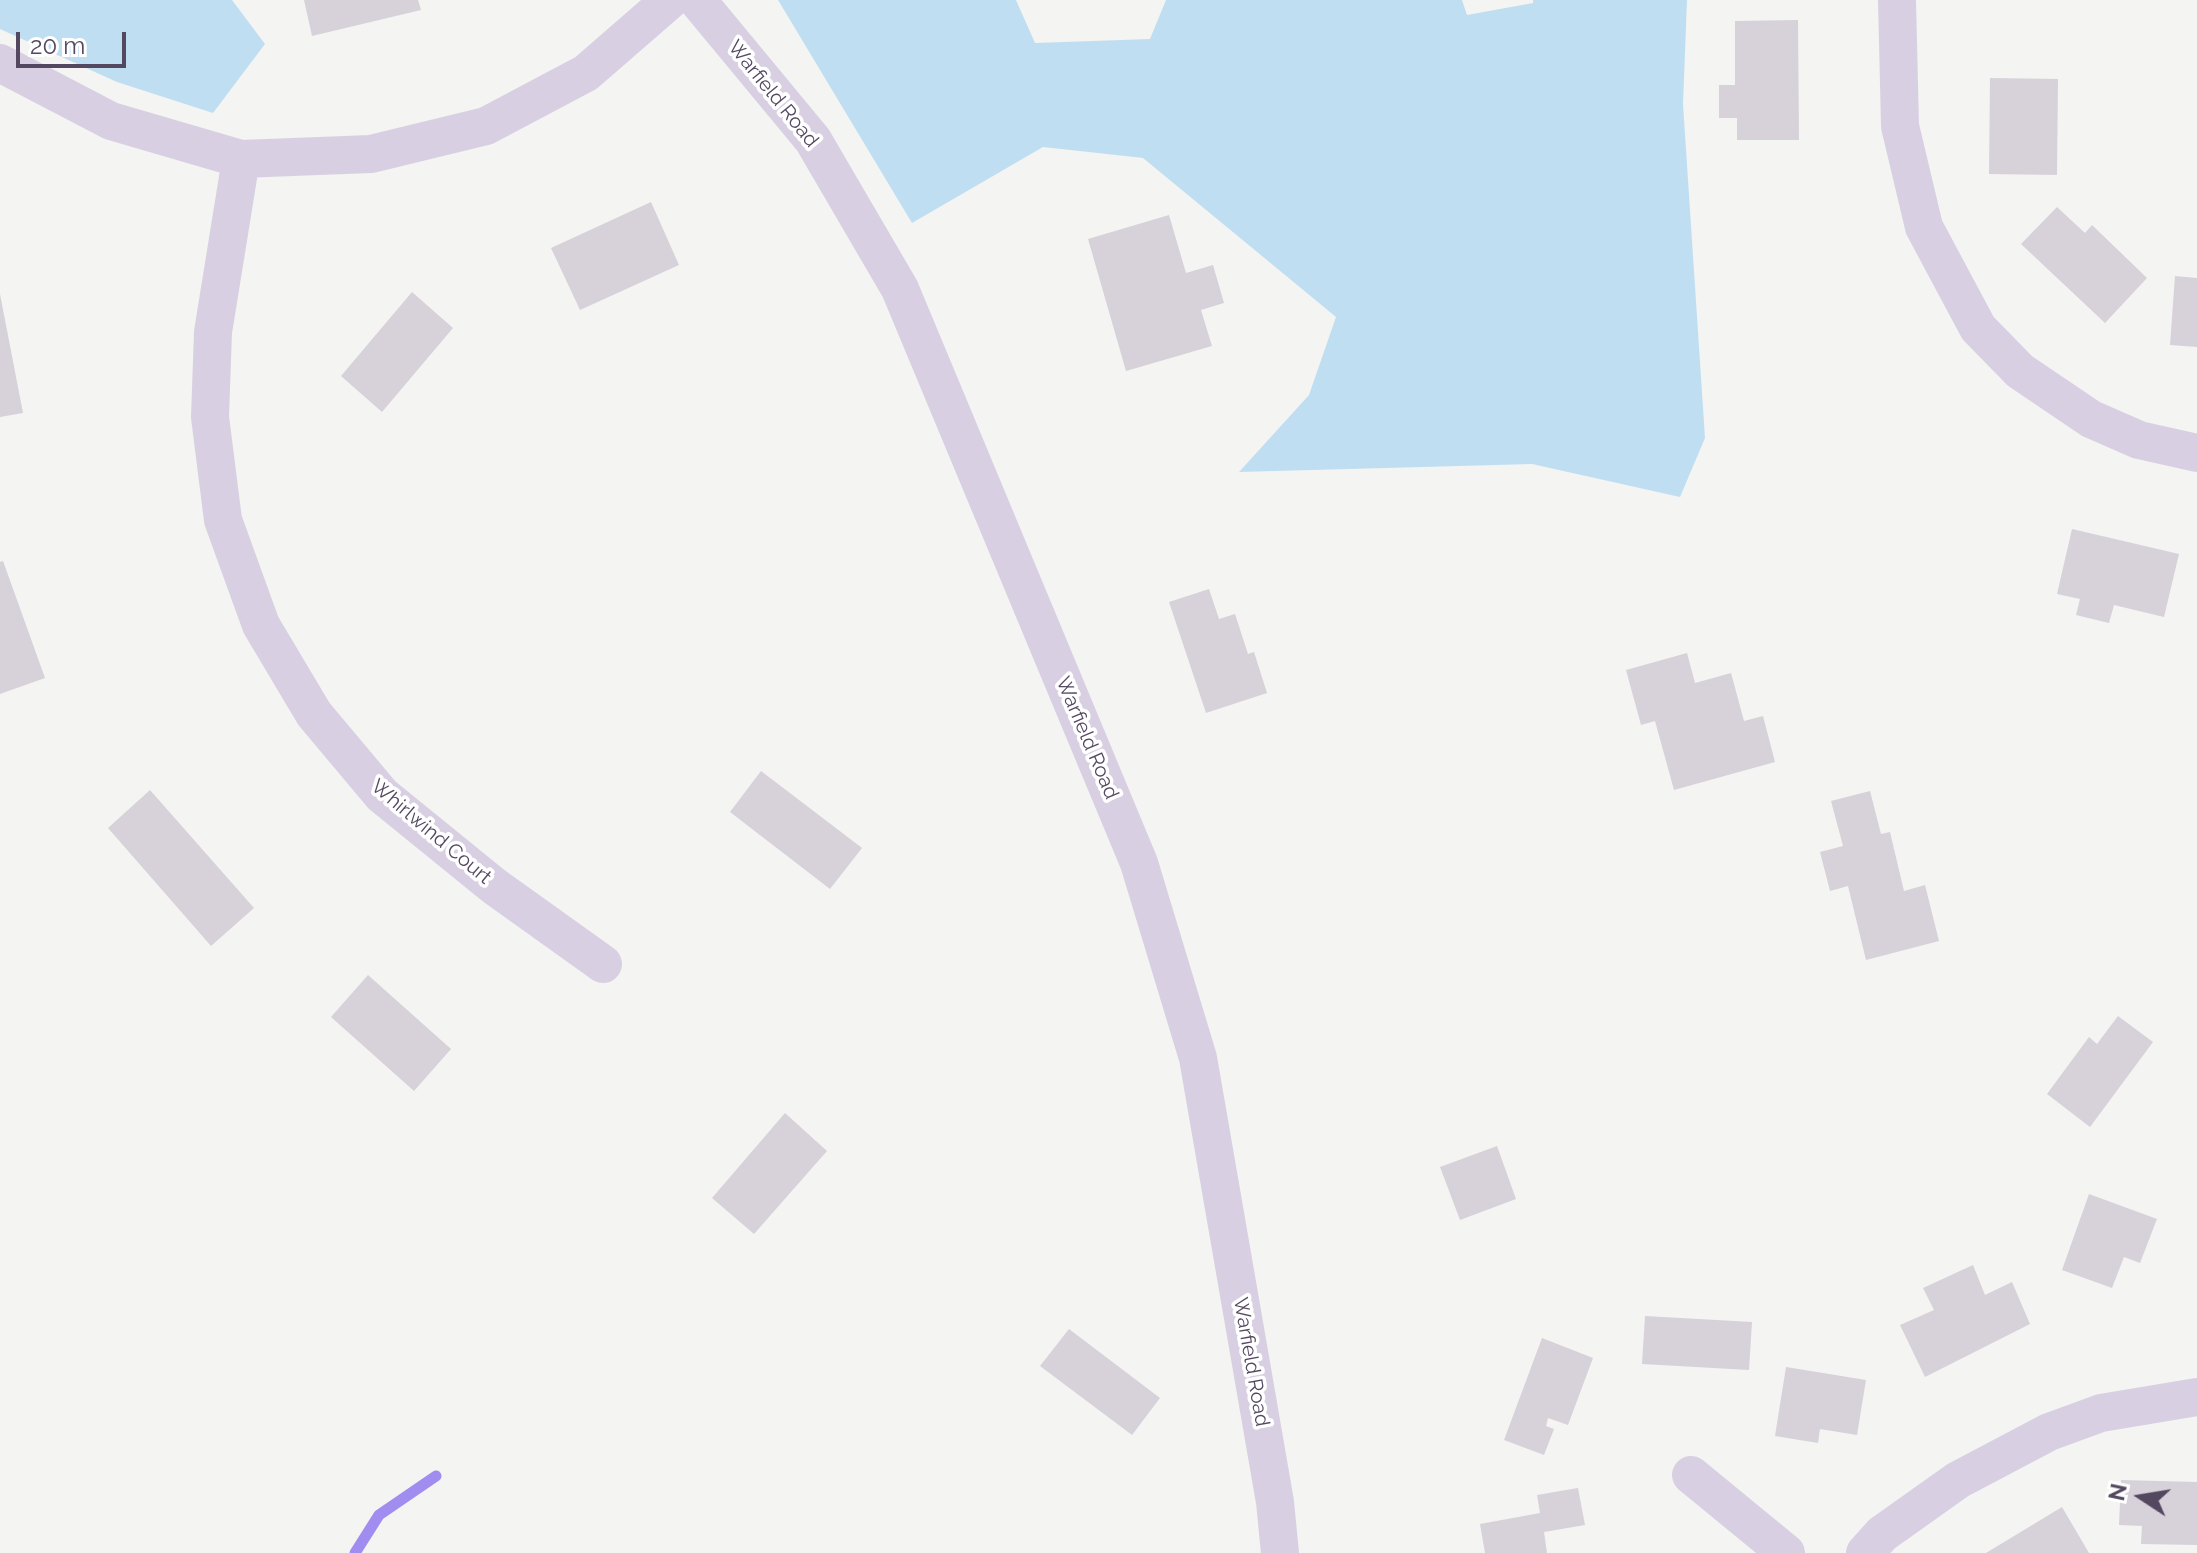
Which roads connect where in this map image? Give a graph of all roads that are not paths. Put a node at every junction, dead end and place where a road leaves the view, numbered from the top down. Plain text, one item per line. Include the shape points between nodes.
1 (670, 0) edge
2 (697, 0) edge
3 (1897, 0) edge
4 (0, 63) edge
5 (241, 159) junction
6 (2197, 453) edge
7 (603, 964) dead end
8 (2197, 1397) edge
9 (1691, 1475) dead end
10 (1280, 1553) edge
11 (1786, 1553) edge
12 (1865, 1553) edge

1 - 5 street via 586,73 486,126 371,154
2 - 10 street, Warfield Road via 813,140 900,289 1139,863 1198,1058
3 - 6 street via 1900,126 1924,227 1978,328 2020,371 2091,419 2139,440
4 - 5 street via 111,121
5 - 7 street, Whirlwind Court via 213,332 210,417 223,520 261,625 314,714 382,795 494,886
8 - 12 street via 2101,1413 2049,1432 1958,1480 1882,1534
9 - 11 street

